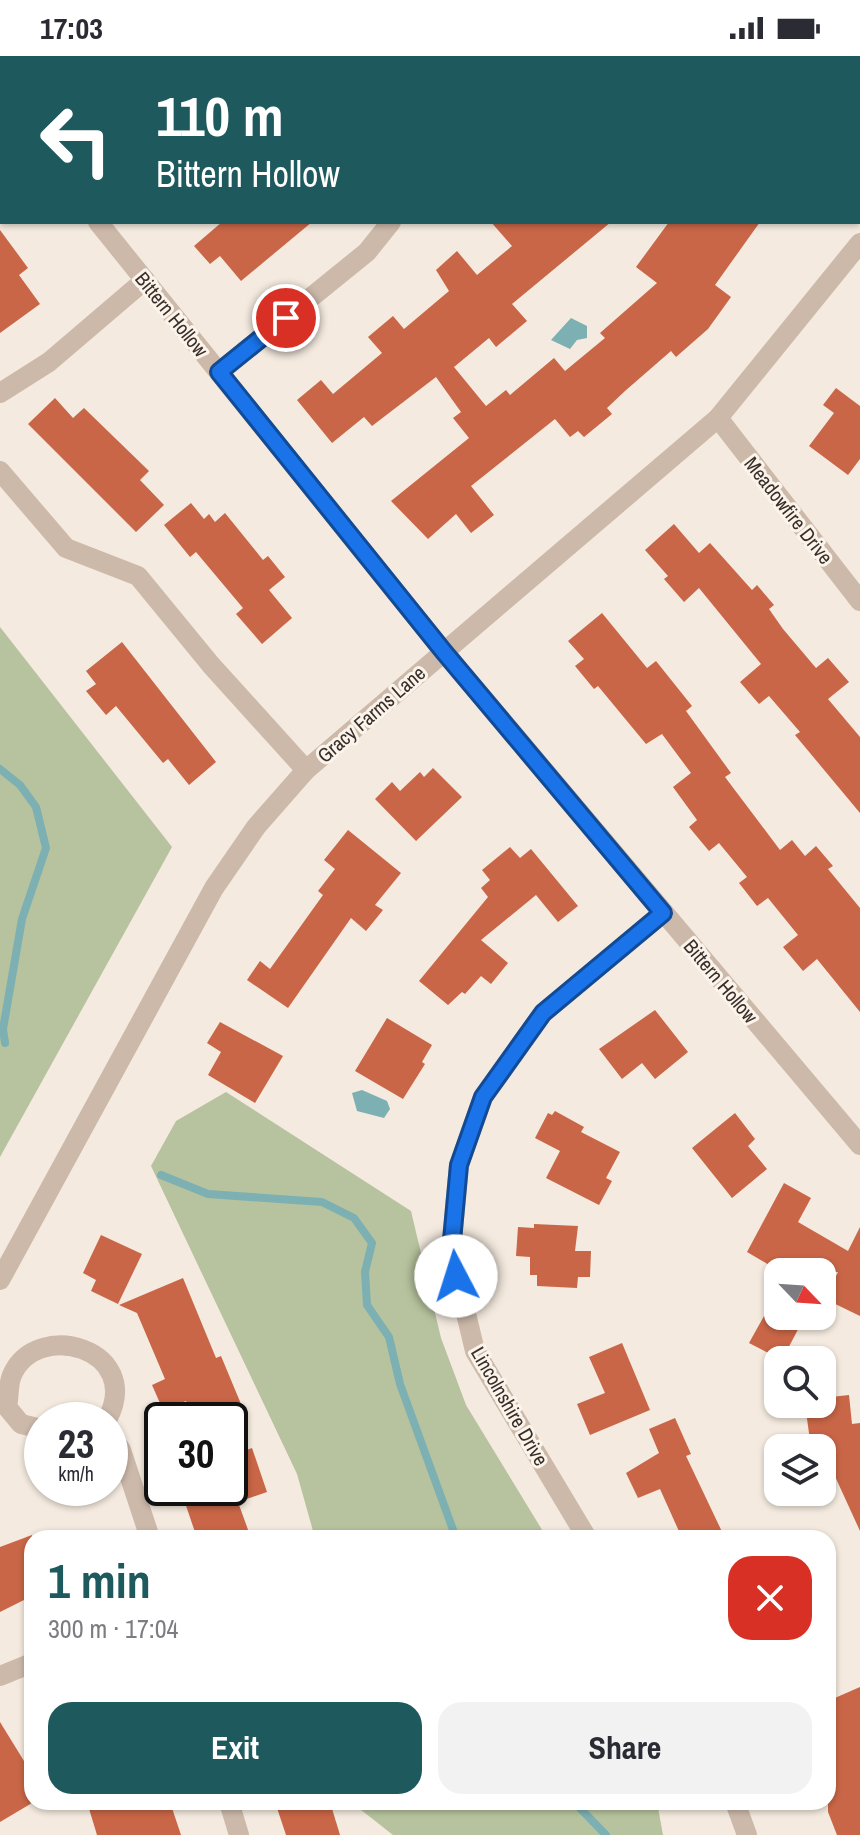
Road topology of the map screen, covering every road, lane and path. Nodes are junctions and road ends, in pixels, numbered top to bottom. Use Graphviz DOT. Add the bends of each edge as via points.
graph roads {
  1 [pos="100,224"];
  2 [pos="389,224"];
  3 [pos="860,243"];
  4 [pos="145,280"];
  5 [pos="219,372"];
  6 [pos="0,393"];
  7 [pos="718,418"];
  8 [pos="0,471"];
  9 [pos="860,601"];
  10 [pos="444,652"];
  11 [pos="306,770"];
  12 [pos="663,913"];
  13 [pos="860,1145"];
  14 [pos="0,1280"];
  15 [pos="6,1373"];
  16 [pos="112,1402"];
  17 [pos="24,1425"];
  18 [pos="128,1471"];
  19 [pos="147,1530"];
  20 [pos="582,1530"];
  21 [pos="24,1666"];
  22 [pos="0,1676"];
  23 [pos="231,1810"];
  24 [pos="738,1810"];
  25 [pos="239,1835"];
  26 [pos="747,1835"];
  1 -- 4 [label="street, Bittern Hollow"];
  2 -- 5 [label="street" via="367,252"];
  3 -- 7 [label="street, Gracy Farms Lane"];
  4 -- 5 [label="street, Bittern Hollow"];
  4 -- 6 [label="street" via="49,362"];
  5 -- 10 [label="street, Bittern Hollow"];
  7 -- 9 [label="street, Meadowfire Drive"];
  7 -- 10 [label="street, Gracy Farms Lane"];
  8 -- 11 [label="street" via="66,548 138,576"];
  10 -- 11 [label="street, Gracy Farms Lane"];
  10 -- 12 [label="street, Bittern Hollow"];
  11 -- 14 [label="street, Gracy Farms Lane" via="256,827 214,888"];
  12 -- 13 [label="street, Bittern Hollow"];
  12 -- 20 [label="street, Lincolnshire Drive" via="543,1013 483,1097 459,1165 451,1251 475,1351"];
  15 -- 16 [label="street" via="50,1345 75,1347 103,1359 112,1370 116,1385"];
  15 -- 17 [label="street" via="7,1407"];
  18 -- 19 [label="street"];
  21 -- 22 [label="street"];
  23 -- 25 [label="street"];
  24 -- 26 [label="street"];
}
